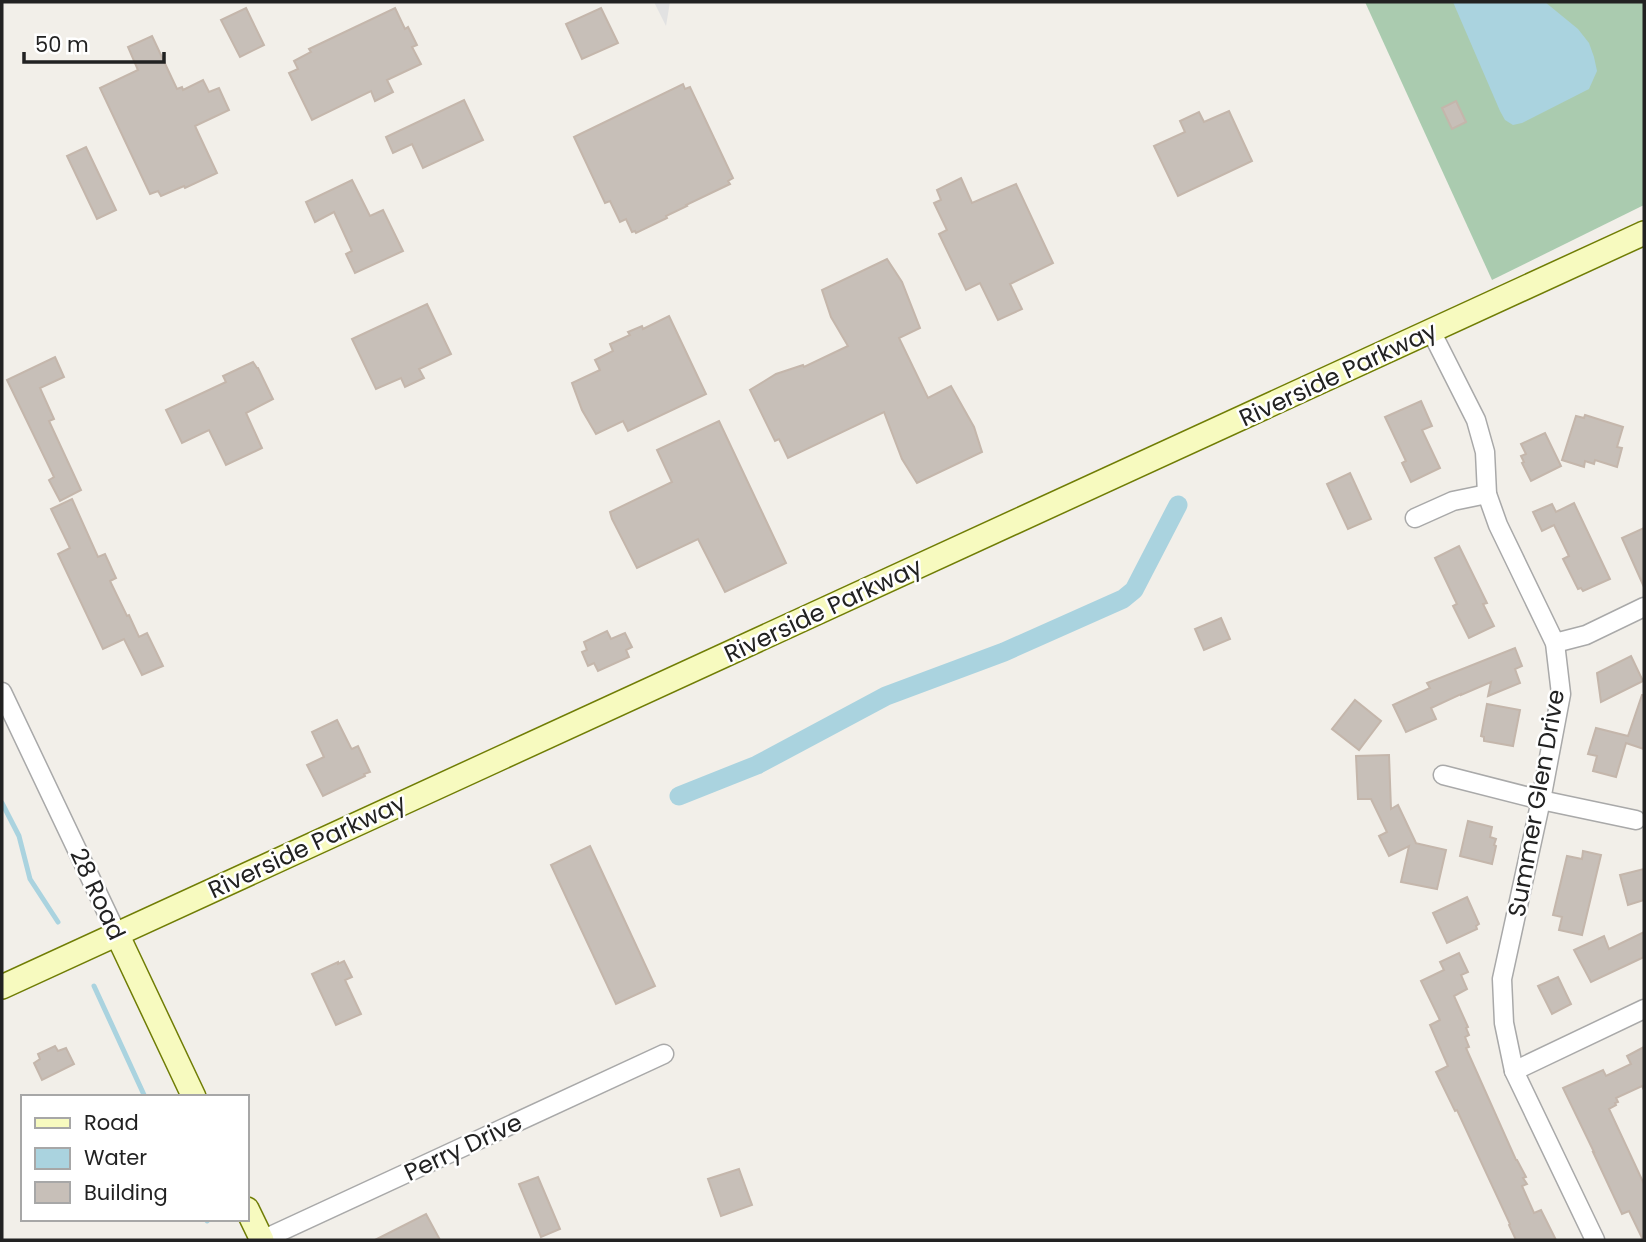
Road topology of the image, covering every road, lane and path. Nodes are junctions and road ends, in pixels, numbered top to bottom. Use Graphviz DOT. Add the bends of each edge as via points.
graph roads {
  1 [pos="1644,233"];
  2 [pos="1431,331"];
  3 [pos="1487,494"];
  4 [pos="1415,518"];
  5 [pos="1644,607"];
  6 [pos="1555,643"];
  7 [pos="2,692"];
  8 [pos="1443,775"];
  9 [pos="1541,800"];
  10 [pos="1636,820"];
  11 [pos="117,934"];
  12 [pos="2,988"];
  13 [pos="1644,1009"];
  14 [pos="664,1054"];
  15 [pos="1514,1071"];
  16 [pos="193,1095"];
  17 [pos="248,1211"];
  18 [pos="262,1240"];
  19 [pos="1595,1240"];
  1 -- 2 [label="main road, Riverside Parkway"];
  2 -- 3 [label="street, Summer Glen Drive" via="1476,420 1485,452"];
  2 -- 11 [label="main road, Riverside Parkway"];
  3 -- 4 [label="street" via="1453,501"];
  3 -- 6 [label="street, Summer Glen Drive"];
  5 -- 6 [label="street" via="1586,635"];
  6 -- 9 [label="street, Summer Glen Drive" via="1561,694"];
  7 -- 11 [label="street, 28 Road"];
  8 -- 9 [label="street"];
  9 -- 10 [label="street"];
  9 -- 15 [label="street, Summer Glen Drive" via="1502,979 1504,1023"];
  11 -- 12 [label="main road, Riverside Parkway"];
  11 -- 16 [label="main road, 28 Road"];
  13 -- 15 [label="street"];
  14 -- 18 [label="street, Perry Drive"];
  15 -- 19 [label="street, Summer Glen Drive"];
  17 -- 18 [label="main road"];
}
